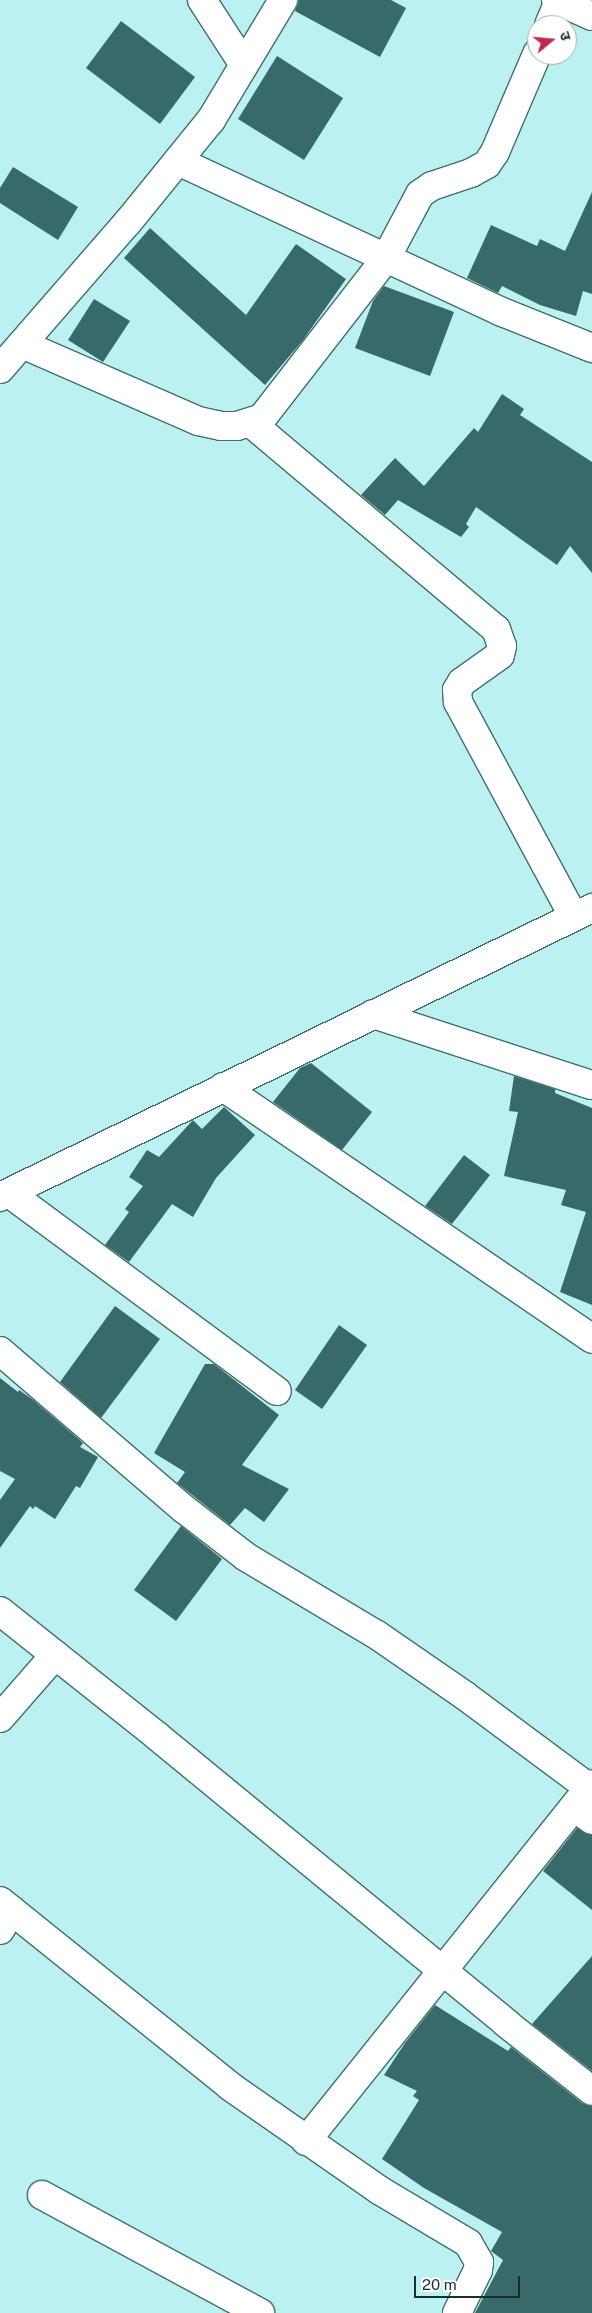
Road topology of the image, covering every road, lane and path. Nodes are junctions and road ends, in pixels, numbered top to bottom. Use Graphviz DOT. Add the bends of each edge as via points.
graph roads {
  1 [pos="202,0"];
  2 [pos="283,0"];
  3 [pos="555,9"];
  4 [pos="592,16"];
  5 [pos="244,65"];
  6 [pos="532,65"];
  7 [pos="178,161"];
  8 [pos="386,258"];
  9 [pos="22,344"];
  10 [pos="592,348"];
  11 [pos="0,369"];
  12 [pos="251,422"];
  13 [pos="583,913"];
  14 [pos="373,1014"];
  15 [pos="592,1085"];
  16 [pos="223,1087"];
  17 [pos="4,1195"];
  18 [pos="592,1339"];
  19 [pos="0,1351"];
  20 [pos="277,1391"];
  21 [pos="0,1611"];
  22 [pos="55,1655"];
  23 [pos="0,1718"];
  24 [pos="587,1800"];
  25 [pos="4,1914"];
  26 [pos="442,1971"];
  27 [pos="592,2091"];
  28 [pos="306,2141"];
  29 [pos="42,2195"];
  30 [pos="260,2313"];
  31 [pos="457,2313"];
  1 -- 5 [label="street"];
  2 -- 5 [label="street"];
  3 -- 4 [label="street"];
  5 -- 7 [label="street" via="211,120"];
  6 -- 8 [label="street" via="487,164 420,194"];
  7 -- 8 [label="street"];
  7 -- 9 [label="street"];
  8 -- 10 [label="street" via="502,312"];
  8 -- 12 [label="street" via="271,408 262,418"];
  9 -- 11 [label="street"];
  9 -- 12 [label="street" via="198,421 220,426"];
  12 -- 13 [label="street" via="496,629 502,646 500,655 462,682 457,690 458,702"];
  13 -- 14 [label="street"];
  14 -- 15 [label="street"];
  14 -- 16 [label="street"];
  16 -- 17 [label="street"];
  16 -- 18 [label="street"];
  17 -- 20 [label="street"];
  19 -- 24 [label="street" via="184,1509 246,1557 384,1640 464,1695"];
  21 -- 22 [label="street"];
  22 -- 23 [label="street"];
  22 -- 26 [label="street"];
  24 -- 26 [label="street"];
  25 -- 28 [label="street"];
  26 -- 27 [label="street"];
  26 -- 28 [label="street"];
  28 -- 31 [label="street" via="379,2190 468,2243 479,2262 478,2270"];
  29 -- 30 [label="street"];
}
